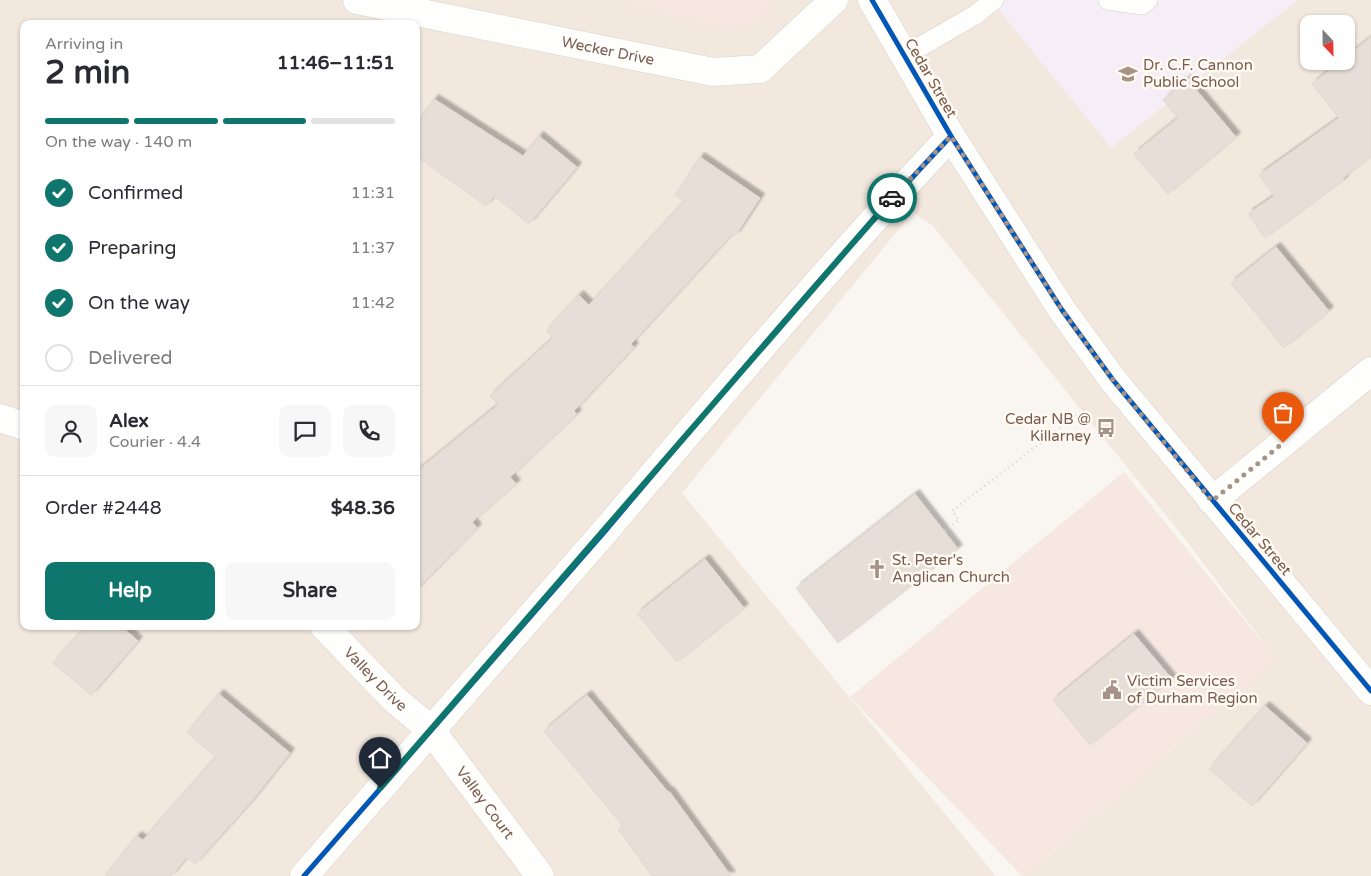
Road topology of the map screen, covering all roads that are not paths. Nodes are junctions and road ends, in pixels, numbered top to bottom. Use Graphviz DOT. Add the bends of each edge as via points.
graph roads {
  1 [pos="357,0"];
  2 [pos="834,0"];
  3 [pos="872,0"];
  4 [pos="994,0"];
  5 [pos="1108,0"];
  6 [pos="1148,0"];
  7 [pos="904,56"];
  8 [pos="951,136"];
  9 [pos="1371,371"];
  10 [pos="0,418"];
  11 [pos="20,425"];
  12 [pos="1212,501"];
  13 [pos="328,630"];
  14 [pos="1371,691"];
  15 [pos="430,729"];
  16 [pos="304,876"];
  17 [pos="540,876"];
  1 -- 2 [label="street, Wecker Drive" via="713,72 760,68"];
  3 -- 7 [label="street, Cedar Street"];
  4 -- 7 [label="lane" via="975,15"];
  5 -- 6 [label="lane" via="1142,5"];
  7 -- 8 [label="street, Cedar Street"];
  8 -- 12 [label="street, Cedar Street" via="1062,310 1113,380"];
  8 -- 15 [label="street" via="894,197"];
  9 -- 12 [label="street"];
  10 -- 11 [label="street"];
  12 -- 14 [label="street, Cedar Street"];
  13 -- 15 [label="street, Valley Drive" via="394,699"];
  15 -- 16 [label="street"];
  15 -- 17 [label="street, Valley Court"];
}
